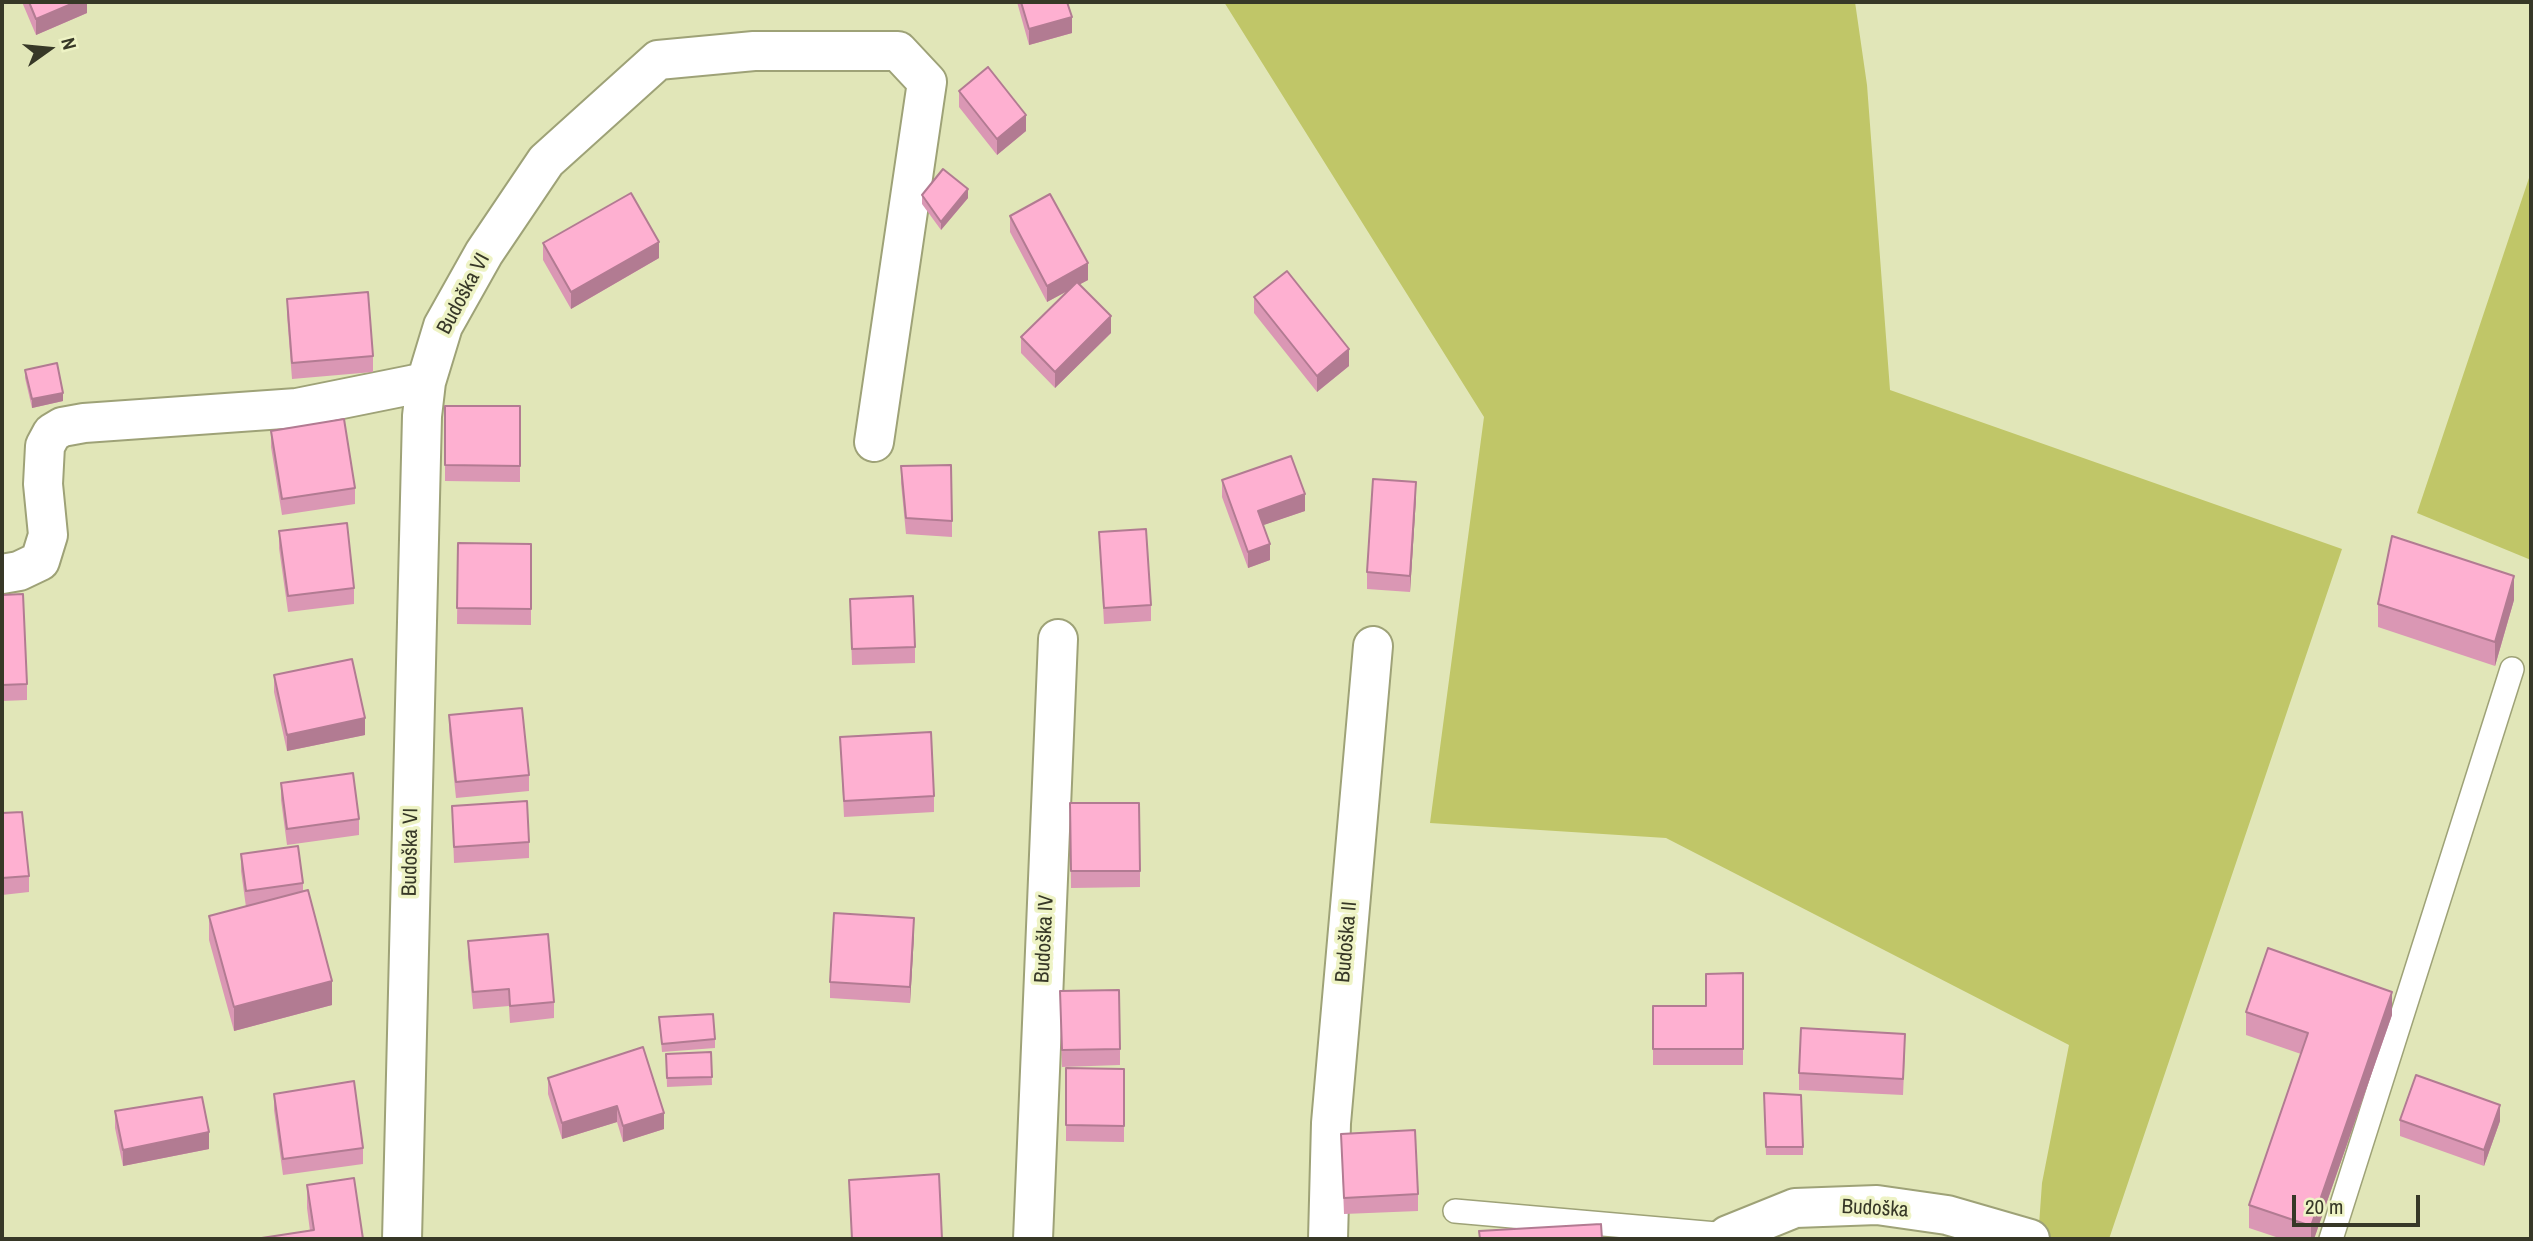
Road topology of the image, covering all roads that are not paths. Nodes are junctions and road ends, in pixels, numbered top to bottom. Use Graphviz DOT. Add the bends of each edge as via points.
graph roads {
  1 [pos="426,382"];
  2 [pos="874,442"];
  3 [pos="2,574"];
  4 [pos="1058,639"];
  5 [pos="1373,646"];
  6 [pos="2512,669"];
  7 [pos="1455,1211"];
  8 [pos="1726,1237"];
  9 [pos="402,1239"];
  10 [pos="1033,1239"];
  11 [pos="1328,1239"];
  12 [pos="2030,1239"];
  13 [pos="2331,1239"];
  1 -- 2 [label="street, Budoška VI" via="443,326 484,253 546,161 658,60 754,51 898,51 927,82"];
  1 -- 3 [label="street" via="297,408 62,427 45,446 48,535 40,561"];
  1 -- 9 [label="street, Budoška VI"];
  4 -- 10 [label="street, Budoška IV"];
  5 -- 11 [label="street, Budoška II" via="1331,1123"];
  6 -- 13 [label="lane"];
  7 -- 8 [label="lane"];
  8 -- 12 [label="street, Budoška" via="1795,1209 1877,1205 1947,1215"];
}
